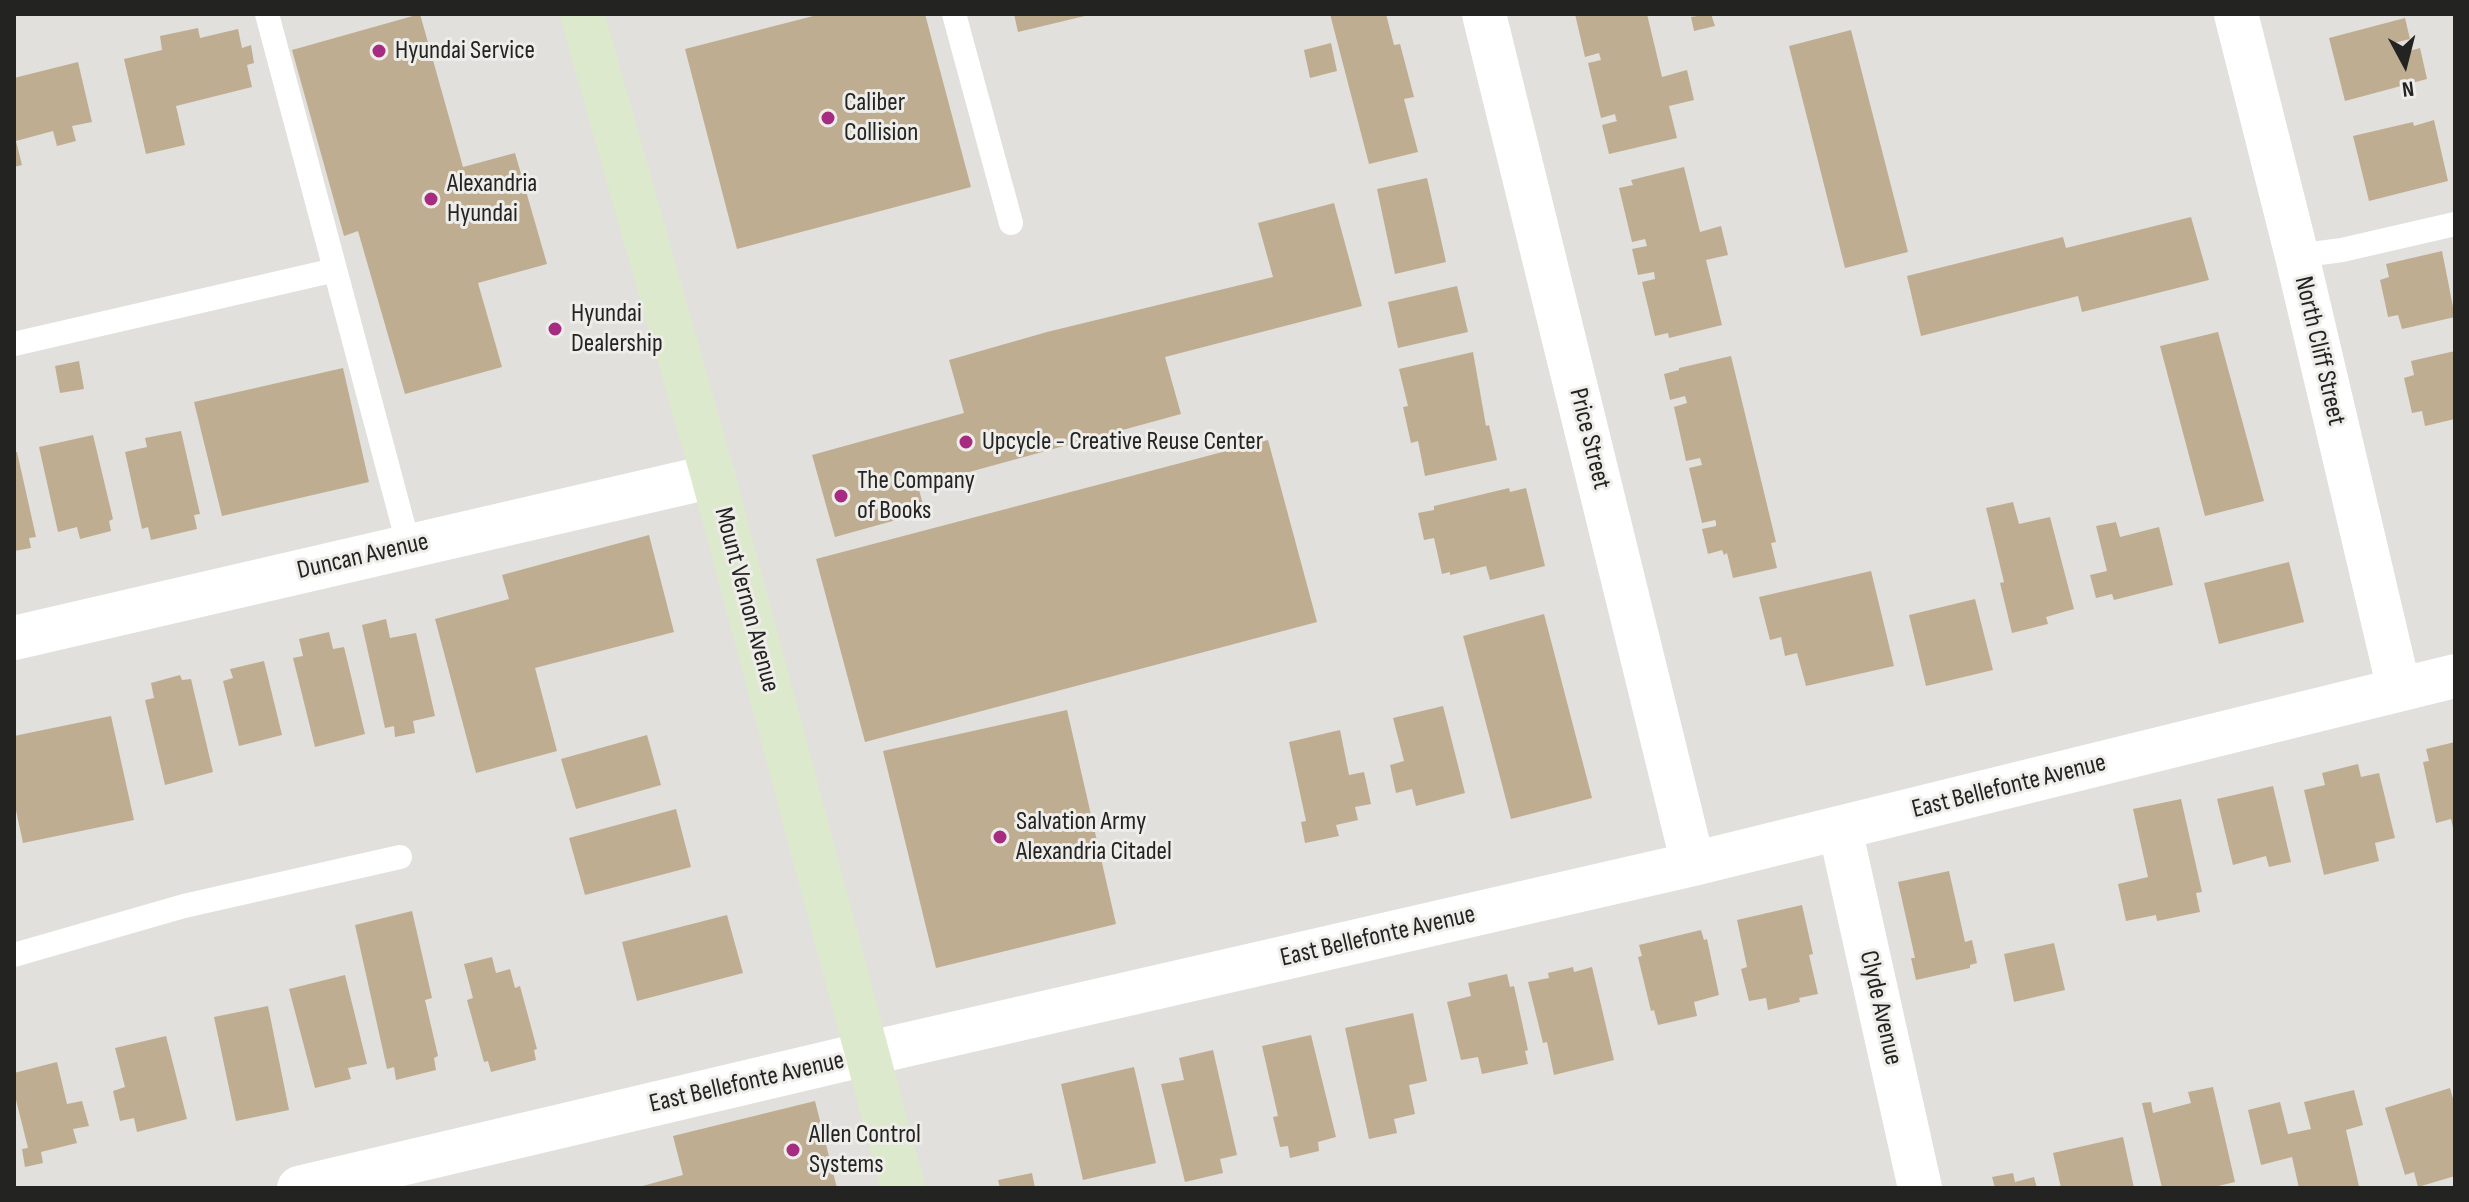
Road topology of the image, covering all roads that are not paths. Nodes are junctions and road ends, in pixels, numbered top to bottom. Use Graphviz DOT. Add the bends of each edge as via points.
graph roads {
  1 [pos="267,14"];
  2 [pos="582,14"];
  3 [pos="954,14"];
  4 [pos="1484,14"];
  5 [pos="2236,14"];
  6 [pos="1011,223"];
  7 [pos="2455,224"];
  8 [pos="2297,256"];
  9 [pos="335,270"];
  10 [pos="14,344"];
  11 [pos="713,476"];
  12 [pos="409,547"];
  13 [pos="14,638"];
  14 [pos="2455,676"];
  15 [pos="2399,689"];
  16 [pos="1840,829"];
  17 [pos="400,857"];
  18 [pos="1693,864"];
  19 [pos="14,955"];
  20 [pos="866,1054"];
  21 [pos="299,1188"];
  22 [pos="903,1188"];
  23 [pos="1920,1188"];
  1 -- 9 [label="lane"];
  2 -- 11 [label="main road, Mount Vernon Avenue"];
  3 -- 6 [label="lane"];
  4 -- 18 [label="street, Price Street"];
  5 -- 8 [label="street, North Cliff Street"];
  7 -- 8 [label="lane"];
  8 -- 15 [label="street, North Cliff Street"];
  9 -- 10 [label="lane"];
  9 -- 12 [label="lane"];
  11 -- 12 [label="street, Duncan Avenue"];
  11 -- 20 [label="main road, Mount Vernon Avenue"];
  12 -- 13 [label="street, Duncan Avenue"];
  14 -- 15 [label="street, East Bellefonte Avenue"];
  15 -- 16 [label="street, East Bellefonte Avenue"];
  16 -- 18 [label="street, East Bellefonte Avenue"];
  16 -- 23 [label="street, Clyde Avenue"];
  17 -- 19 [label="lane" via="184,906"];
  18 -- 20 [label="street, East Bellefonte Avenue"];
  20 -- 21 [label="street, East Bellefonte Avenue"];
  20 -- 22 [label="main road, Mount Vernon Avenue"];
}
